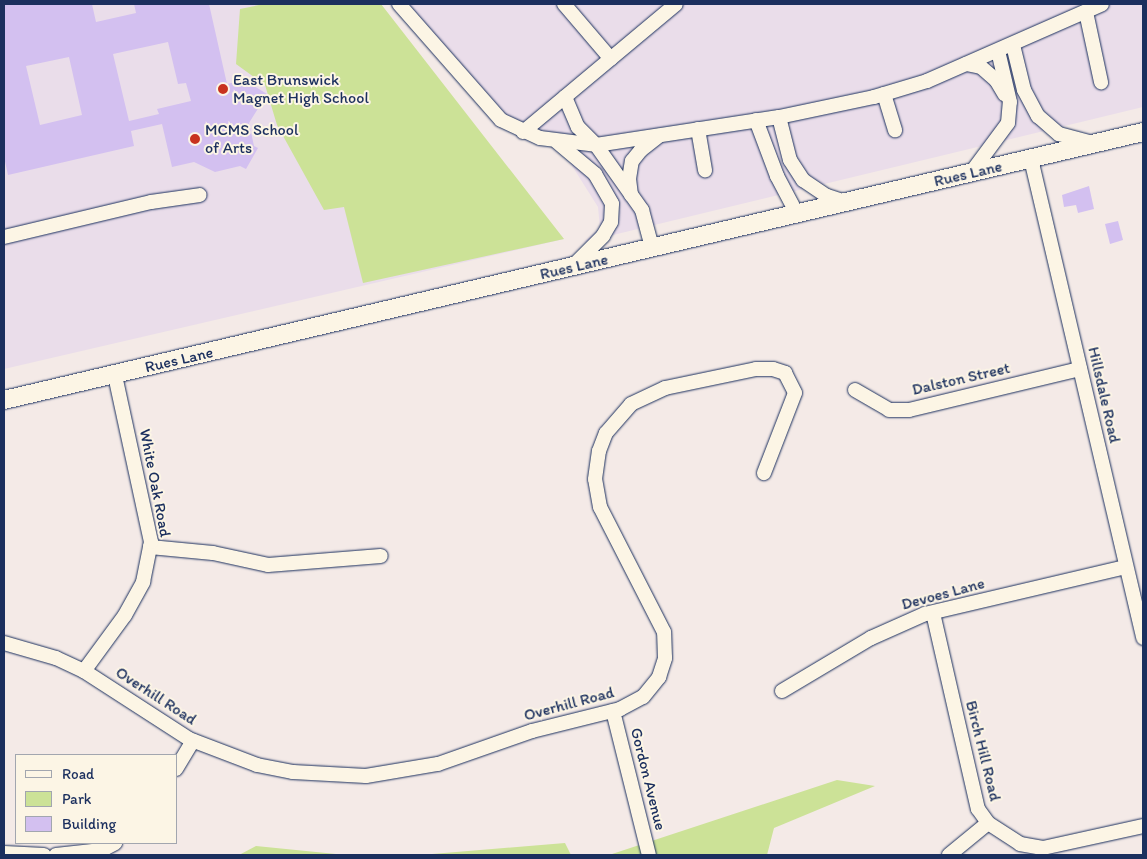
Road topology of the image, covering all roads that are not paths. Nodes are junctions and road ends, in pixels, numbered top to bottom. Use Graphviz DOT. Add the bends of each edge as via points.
graph roads {
  1 [pos="400,4"];
  2 [pos="564,4"];
  3 [pos="676,4"];
  4 [pos="1102,4"];
  5 [pos="1086,12"];
  6 [pos="1013,45"];
  7 [pos="998,51"];
  8 [pos="611,59"];
  9 [pos="966,64"];
  10 [pos="1101,82"];
  11 [pos="884,94"];
  12 [pos="565,97"];
  13 [pos="1010,102"];
  14 [pos="779,117"];
  15 [pos="756,120"];
  16 [pos="698,129"];
  17 [pos="895,130"];
  18 [pos="523,132"];
  19 [pos="1143,132"];
  20 [pos="660,135"];
  21 [pos="557,142"];
  22 [pos="1096,144"];
  23 [pos="596,145"];
  24 [pos="1030,159"];
  25 [pos="705,170"];
  26 [pos="971,173"];
  27 [pos="200,195"];
  28 [pos="631,196"];
  29 [pos="847,202"];
  30 [pos="797,214"];
  31 [pos="4,237"];
  32 [pos="652,248"];
  33 [pos="570,268"];
  34 [pos="1080,370"];
  35 [pos="115,375"];
  36 [pos="855,390"];
  37 [pos="4,400"];
  38 [pos="764,473"];
  39 [pos="150,547"];
  40 [pos="381,556"];
  41 [pos="1126,567"];
  42 [pos="933,612"];
  43 [pos="1143,638"];
  44 [pos="4,643"];
  45 [pos="84,671"];
  46 [pos="782,691"];
  47 [pos="613,710"];
  48 [pos="193,741"];
  49 [pos="178,766"];
  50 [pos="988,823"];
  51 [pos="1143,826"];
  52 [pos="113,844"];
  53 [pos="4,853"];
  54 [pos="44,855"];
  55 [pos="56,855"];
  56 [pos="649,855"];
  57 [pos="949,855"];
  1 -- 18 [label="street" via="488,108"];
  2 -- 8 [label="street"];
  3 -- 8 [label="street"];
  4 -- 5 [label="street"];
  5 -- 6 [label="street"];
  5 -- 10 [label="street"];
  6 -- 7 [label="street"];
  6 -- 22 [label="street" via="1024,90 1038,116 1059,134"];
  7 -- 9 [label="street"];
  7 -- 13 [label="street"];
  8 -- 12 [label="street"];
  9 -- 11 [label="street"];
  9 -- 13 [label="street" via="981,68 996,80"];
  11 -- 14 [label="street"];
  11 -- 17 [label="street"];
  12 -- 18 [label="street"];
  12 -- 23 [label="street" via="578,127"];
  13 -- 26 [label="street" via="1008,124"];
  14 -- 15 [label="street"];
  14 -- 29 [label="street" via="790,160 803,180 827,196"];
  15 -- 16 [label="street"];
  15 -- 30 [label="street" via="777,176"];
  16 -- 20 [label="street"];
  16 -- 25 [label="street"];
  18 -- 21 [label="street"];
  19 -- 22 [label="main road, Rues Lane"];
  20 -- 23 [label="street"];
  20 -- 28 [label="street" via="632,161"];
  21 -- 23 [label="street"];
  21 -- 33 [label="street" via="594,174 612,204 611,222 603,236"];
  22 -- 24 [label="main road, Rues Lane"];
  23 -- 28 [label="street"];
  24 -- 26 [label="main road, Rues Lane"];
  24 -- 34 [label="street, Hillsdale Road"];
  26 -- 29 [label="main road, Rues Lane"];
  27 -- 31 [label="street" via="151,202"];
  28 -- 32 [label="street" via="642,210"];
  29 -- 30 [label="main road, Rues Lane"];
  30 -- 32 [label="main road, Rues Lane"];
  32 -- 33 [label="main road, Rues Lane"];
  33 -- 35 [label="main road, Rues Lane"];
  34 -- 36 [label="street, Dalston Street" via="909,410 889,410"];
  34 -- 41 [label="street, Hillsdale Road"];
  35 -- 37 [label="main road, Rues Lane"];
  35 -- 39 [label="street, White Oak Road"];
  38 -- 47 [label="street, Overhill Road" via="795,393 785,373 774,369 647,394 631,404 606,433 595,469 597,498 659,620 666,645 662,671 652,688 632,704"];
  39 -- 40 [label="street" via="213,553 268,565"];
  39 -- 45 [label="street, White Oak Road" via="143,582 125,615"];
  41 -- 42 [label="street, Devoes Lane"];
  41 -- 43 [label="street, Hillsdale Road"];
  42 -- 46 [label="street, Devoes Lane" via="872,638"];
  42 -- 50 [label="street, Birch Hill Road" via="978,809"];
  44 -- 45 [label="street, Overhill Road" via="56,658"];
  45 -- 48 [label="street, Overhill Road" via="157,721"];
  47 -- 48 [label="street, Overhill Road" via="532,730 438,764 366,776 293,772 257,765"];
  47 -- 56 [label="street, Gordon Avenue"];
  48 -- 49 [label="street"];
  50 -- 51 [label="street, Birch Hill Road" via="1020,844 1043,848"];
  50 -- 57 [label="street"];
  52 -- 55 [label="street" via="102,850"];
  53 -- 54 [label="street"];
}
